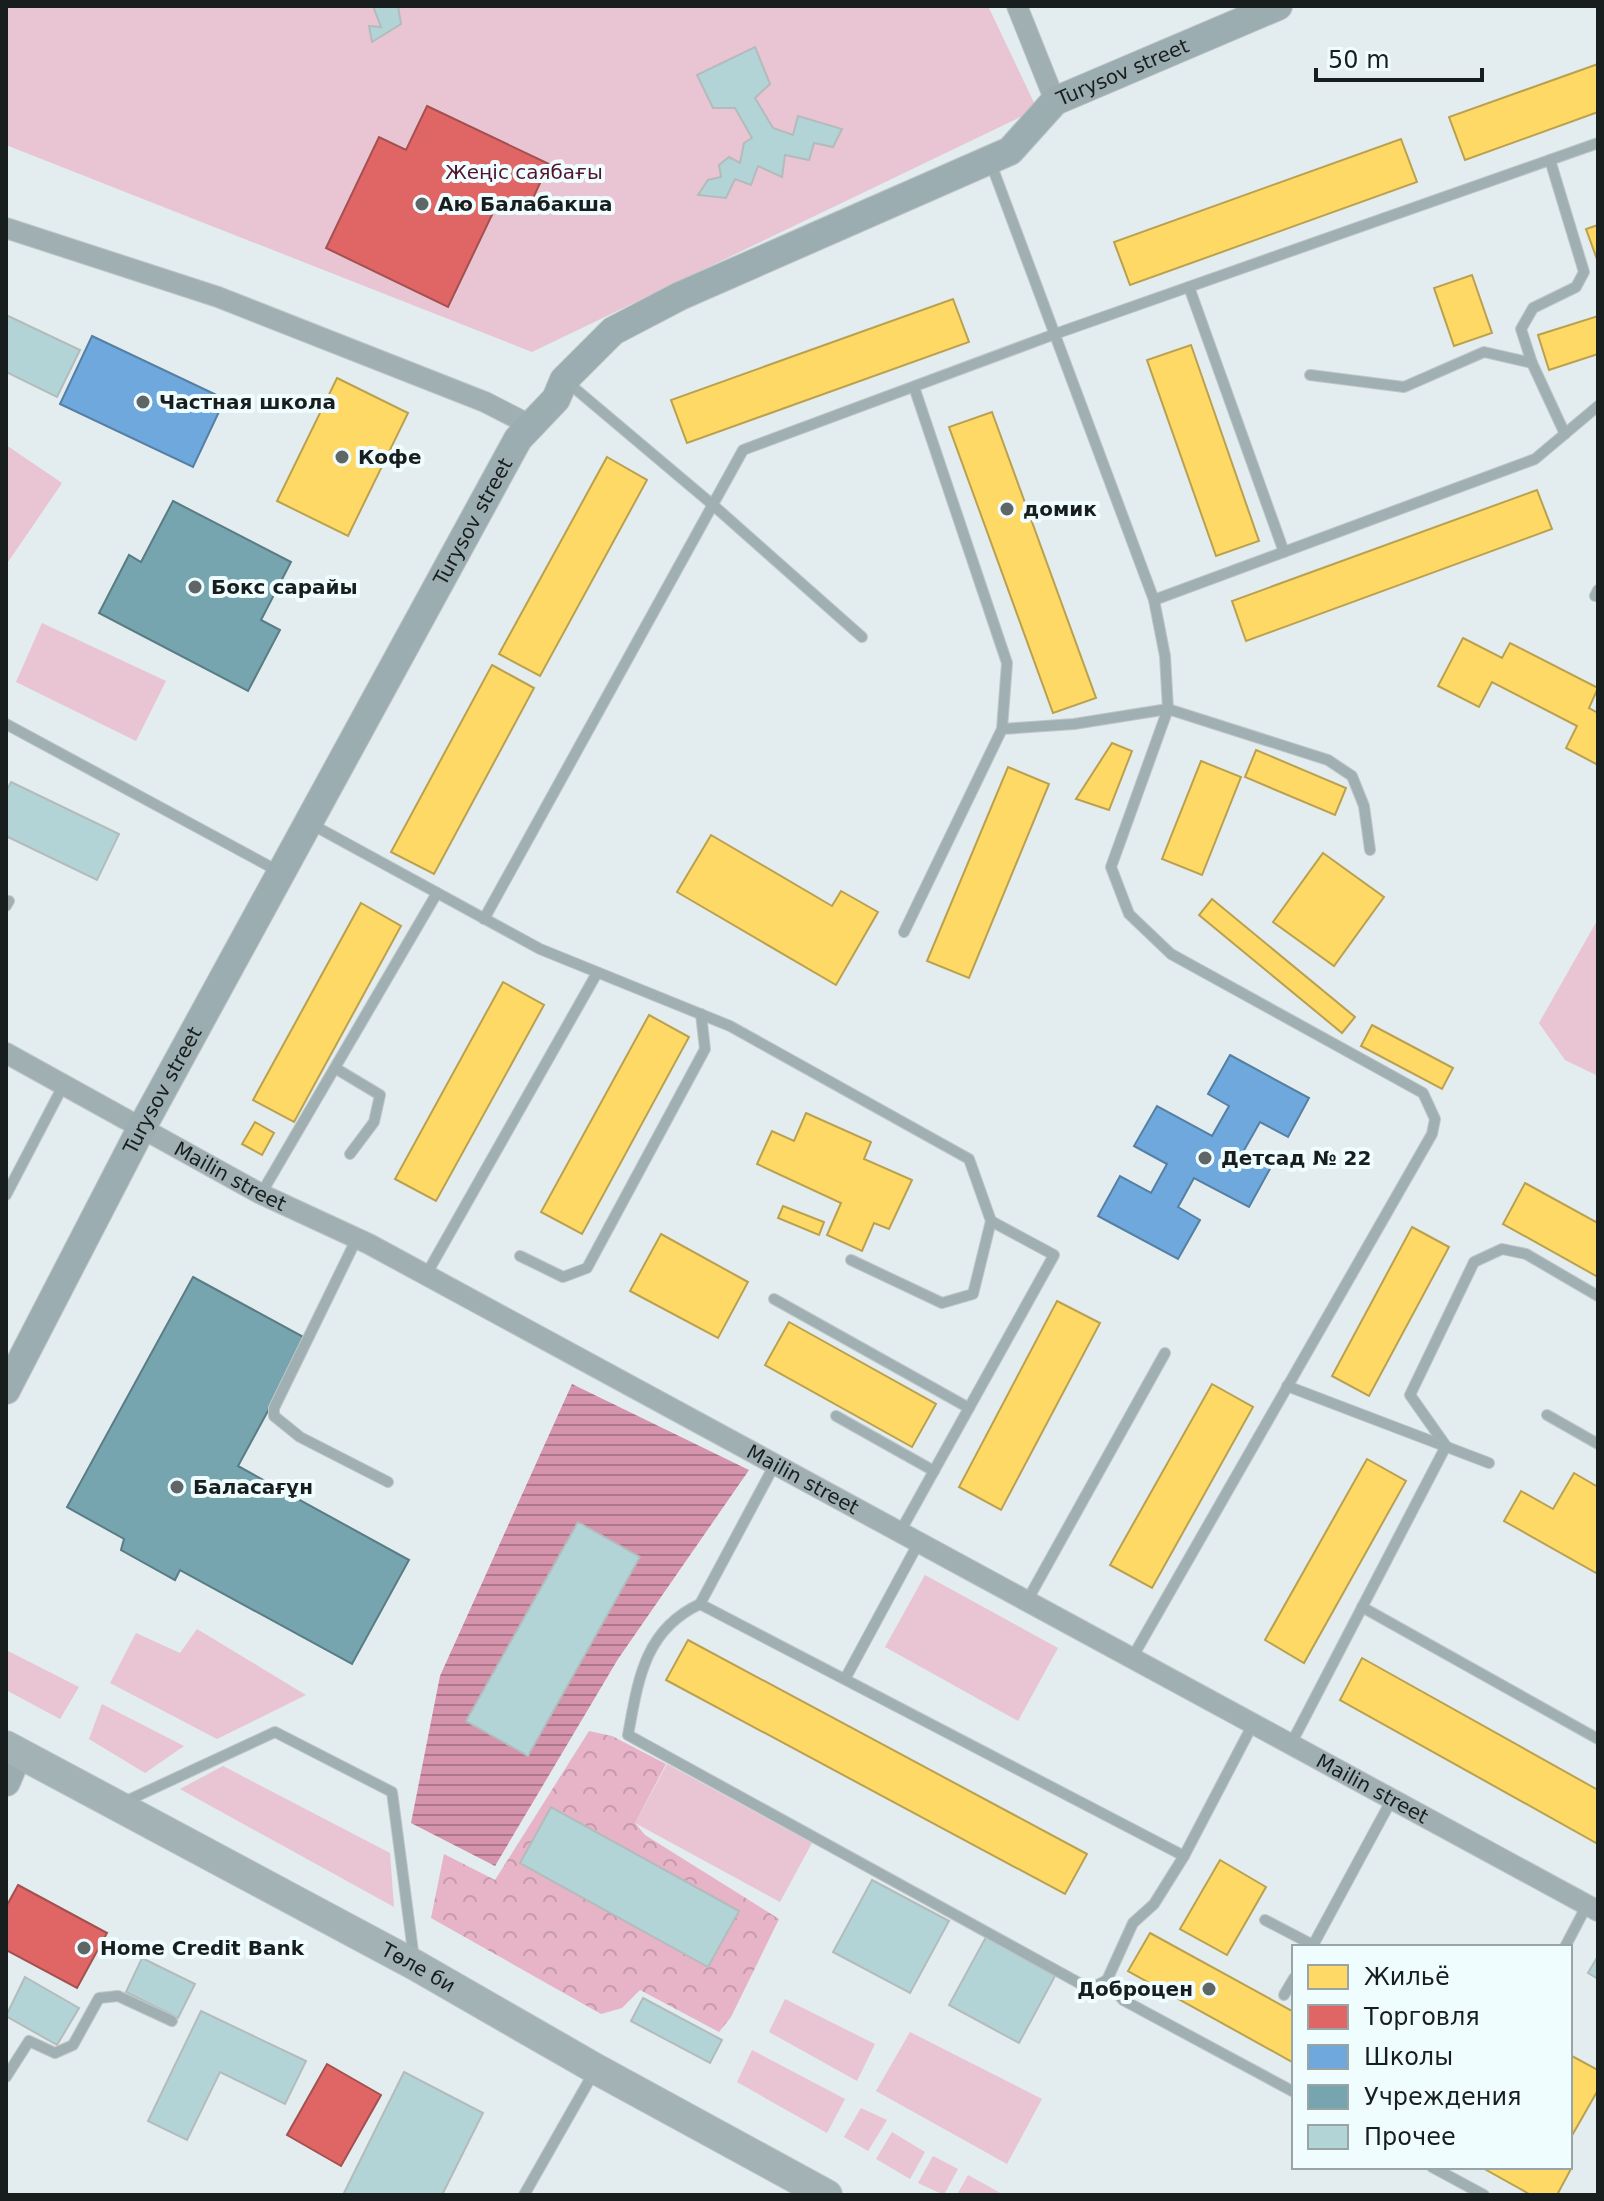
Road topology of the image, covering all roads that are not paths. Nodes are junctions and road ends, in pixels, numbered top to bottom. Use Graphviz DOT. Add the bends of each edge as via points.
graph roads {
  1 [pos="1017,6"];
  2 [pos="1278,6"];
  3 [pos="1055,101"];
  4 [pos="1598,143"];
  5 [pos="990,160"];
  6 [pos="1550,160"];
  7 [pos="6,228"];
  8 [pos="1189,287"];
  9 [pos="1055,334"];
  10 [pos="1532,363"];
  11 [pos="1310,375"];
  12 [pos="564,380"];
  13 [pos="914,387"];
  14 [pos="1598,406"];
  15 [pos="530,425"];
  16 [pos="1565,434"];
  17 [pos="713,505"];
  18 [pos="1284,552"];
  19 [pos="1154,600"];
  20 [pos="862,637"];
  21 [pos="1168,709"];
  22 [pos="6,724"];
  23 [pos="1002,729"];
  24 [pos="309,823"];
  25 [pos="1370,850"];
  26 [pos="282,873"];
  27 [pos="437,893"];
  28 [pos="484,919"];
  29 [pos="904,932"];
  30 [pos="597,973"];
  31 [pos="701,1014"];
  32 [pos="6,1053"];
  33 [pos="335,1068"];
  34 [pos="63,1086"];
  35 [pos="141,1129"];
  36 [pos="350,1154"];
  37 [pos="261,1194"];
  38 [pos="6,1195"];
  39 [pos="991,1221"];
  40 [pos="357,1238"];
  41 [pos="520,1256"];
  42 [pos="851,1260"];
  43 [pos="426,1275"];
  44 [pos="1598,1296"];
  45 [pos="774,1299"];
  46 [pos="1165,1353"];
  47 [pos="1287,1386"];
  48 [pos="6,1390"];
  49 [pos="969,1408"];
  50 [pos="1547,1415"];
  51 [pos="836,1416"];
  52 [pos="1598,1444"];
  53 [pos="1446,1446"];
  54 [pos="1489,1463"];
  55 [pos="775,1464"];
  56 [pos="934,1471"];
  57 [pos="388,1482"];
  58 [pos="900,1532"];
  59 [pos="919,1542"];
  60 [pos="1027,1601"];
  61 [pos="700,1604"];
  62 [pos="1362,1607"];
  63 [pos="1132,1658"];
  64 [pos="845,1679"];
  65 [pos="1253,1724"];
  66 [pos="1598,1739"];
  67 [pos="1291,1744"];
  68 [pos="12,1750"];
  69 [pos="6,1782"];
  70 [pos="1392,1799"];
  71 [pos="117,1805"];
  72 [pos="1184,1856"];
  73 [pos="1593,1908"];
  74 [pos="1265,1920"];
  75 [pos="1310,1945"];
  76 [pos="1313,1945"];
  77 [pos="1566,1945"];
  78 [pos="415,1965"];
  79 [pos="1107,1980"];
  80 [pos="1292,1981"];
  81 [pos="1284,1995"];
  82 [pos="172,2021"];
  83 [pos="596,2069"];
  84 [pos="6,2077"];
  85 [pos="1292,2091"];
  86 [pos="1436,2169"];
  87 [pos="524,2195"];
  88 [pos="827,2195"];
  89 [pos="1484,2195"];
  1 -- 3 [label="street"];
  2 -- 3 [label="main road, Turysov street"];
  3 -- 5 [label="main road, Turysov street" via="1010,151"];
  4 -- 6 [label="lane"];
  5 -- 9 [label="lane"];
  5 -- 12 [label="main road, Turysov street" via="640,317 613,331"];
  6 -- 8 [label="lane"];
  6 -- 10 [label="lane" via="1584,272 1576,287 1533,308 1521,329"];
  7 -- 15 [label="street" via="218,297 485,402"];
  8 -- 9 [label="lane"];
  8 -- 18 [label="lane"];
  9 -- 13 [label="lane"];
  9 -- 19 [label="lane"];
  10 -- 11 [label="lane" via="1484,352 1404,387"];
  10 -- 16 [label="lane"];
  12 -- 15 [label="main road, Turysov street" via="556,399"];
  12 -- 17 [label="lane"];
  13 -- 17 [label="lane" via="743,450"];
  13 -- 23 [label="lane" via="1007,663"];
  14 -- 16 [label="lane"];
  15 -- 24 [label="main road, Turysov street"];
  16 -- 18 [label="lane" via="1535,459"];
  17 -- 20 [label="lane"];
  17 -- 28 [label="lane"];
  18 -- 19 [label="lane"];
  19 -- 21 [label="lane"];
  21 -- 23 [label="lane"];
  21 -- 25 [label="lane" via="1328,760 1352,776 1364,806"];
  21 -- 47 [label="lane" via="1111,867 1129,914 1171,954 1423,1093 1435,1119 1432,1134"];
  22 -- 26 [label="lane"];
  23 -- 29 [label="lane"];
  24 -- 26 [label="main road, Turysov street"];
  24 -- 27 [label="lane"];
  26 -- 35 [label="main road, Turysov street"];
  27 -- 28 [label="lane"];
  27 -- 33 [label="lane"];
  28 -- 30 [label="lane"];
  30 -- 31 [label="lane"];
  30 -- 43 [label="lane"];
  31 -- 39 [label="lane" via="969,1159"];
  31 -- 41 [label="lane" via="705,1049 587,1268 563,1277"];
  32 -- 34 [label="street, Mailin street"];
  33 -- 36 [label="lane" via="380,1095 374,1122"];
  33 -- 37 [label="lane"];
  34 -- 35 [label="street, Mailin street"];
  34 -- 38 [label="lane"];
  35 -- 37 [label="street, Mailin street"];
  35 -- 48 [label="main road, Turysov street"];
  37 -- 40 [label="street, Mailin street"];
  39 -- 42 [label="lane" via="973,1294 942,1303"];
  39 -- 49 [label="lane" via="1054,1255"];
  40 -- 43 [label="street, Mailin street"];
  40 -- 57 [label="lane" via="274,1416 300,1437"];
  43 -- 55 [label="street, Mailin street"];
  44 -- 53 [label="lane" via="1526,1254 1502,1249 1474,1262 1410,1395"];
  45 -- 49 [label="lane"];
  46 -- 60 [label="lane"];
  47 -- 53 [label="lane"];
  47 -- 63 [label="lane"];
  49 -- 56 [label="lane"];
  50 -- 52 [label="lane"];
  51 -- 56 [label="lane"];
  53 -- 54 [label="lane"];
  53 -- 62 [label="lane"];
  55 -- 58 [label="street, Mailin street"];
  55 -- 61 [label="lane"];
  56 -- 58 [label="lane"];
  58 -- 59 [label="street, Mailin street"];
  59 -- 60 [label="street, Mailin street"];
  59 -- 64 [label="lane"];
  60 -- 63 [label="street, Mailin street"];
  61 -- 64 [label="lane"];
  61 -- 79 [label="lane" via="678,1614 642,1665 628,1735 1090,1989"];
  62 -- 66 [label="lane"];
  62 -- 67 [label="lane"];
  63 -- 65 [label="street, Mailin street"];
  64 -- 72 [label="lane"];
  65 -- 67 [label="street, Mailin street"];
  65 -- 72 [label="lane"];
  67 -- 70 [label="street, Mailin street"];
  68 -- 69 [label="main road"];
  68 -- 71 [label="main road, Төле би"];
  70 -- 73 [label="street, Mailin street"];
  70 -- 76 [label="lane"];
  71 -- 78 [label="main road, Төле би"];
  71 -- 78 [label="lane" via="275,1732 392,1792"];
  72 -- 79 [label="lane" via="1154,1904 1133,1923"];
  73 -- 77 [label="lane"];
  74 -- 75 [label="lane"];
  78 -- 83 [label="main road, Төле би"];
  79 -- 85 [label="lane" via="1123,2000"];
  80 -- 81 [label="lane"];
  82 -- 84 [label="lane" via="118,1996 99,1998 73,2045 55,2053 29,2041"];
  83 -- 87 [label="lane"];
  83 -- 88 [label="main road, Төле би"];
  86 -- 89 [label="lane"];
}
